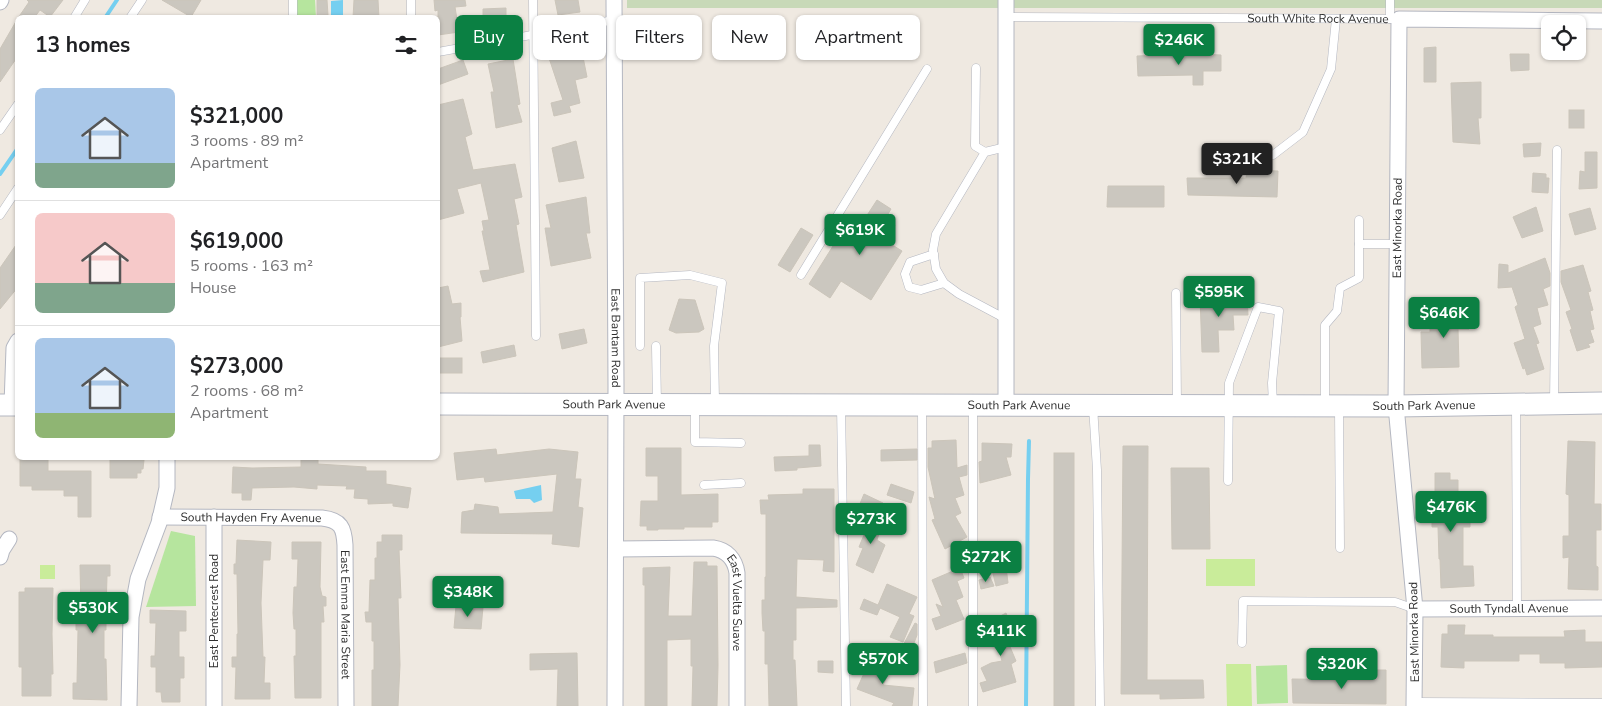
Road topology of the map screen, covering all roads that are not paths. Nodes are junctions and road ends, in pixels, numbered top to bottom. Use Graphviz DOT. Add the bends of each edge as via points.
graph roads {
  1 [pos="85,0"];
  2 [pos="142,0"];
  3 [pos="293,0"];
  4 [pos="411,0"];
  5 [pos="533,0"];
  6 [pos="614,0"];
  7 [pos="1006,0"];
  8 [pos="1390,0"];
  9 [pos="76,15"];
  10 [pos="132,15"];
  11 [pos="294,15"];
  12 [pos="411,15"];
  13 [pos="1006,17"];
  14 [pos="1336,19"];
  15 [pos="1394,19"];
  16 [pos="614,20"];
  17 [pos="1602,21"];
  18 [pos="532,36"];
  19 [pos="440,52"];
  20 [pos="976,68"];
  21 [pos="926,69"];
  22 [pos="15,108"];
  23 [pos="0,130"];
  24 [pos="1006,147"];
  25 [pos="1557,150"];
  26 [pos="985,152"];
  27 [pos="1273,155"];
  28 [pos="15,192"];
  29 [pos="0,215"];
  30 [pos="1359,220"];
  31 [pos="1359,244"];
  32 [pos="1398,244"];
  33 [pos="934,254"];
  34 [pos="801,275"];
  35 [pos="944,283"];
  36 [pos="1176,293"];
  37 [pos="1006,319"];
  38 [pos="536,336"];
  39 [pos="15,346"];
  40 [pos="640,346"];
  41 [pos="656,346"];
  42 [pos="1554,403"];
  43 [pos="1602,403"];
  44 [pos="440,404"];
  45 [pos="616,404"];
  46 [pos="657,404"];
  47 [pos="705,404"];
  48 [pos="841,404"];
  49 [pos="1093,404"];
  50 [pos="1516,404"];
  51 [pos="10,405"];
  52 [pos="922,405"];
  53 [pos="973,405"];
  54 [pos="1006,405"];
  55 [pos="1177,405"];
  56 [pos="1228,405"];
  57 [pos="1272,405"];
  58 [pos="1332,406"];
  59 [pos="1396,406"];
  60 [pos="741,443"];
  61 [pos="167,460"];
  62 [pos="1228,481"];
  63 [pos="741,483"];
  64 [pos="704,485"];
  65 [pos="160,516"];
  66 [pos="214,517"];
  67 [pos="340,524"];
  68 [pos="9,539"];
  69 [pos="1340,548"];
  70 [pos="616,549"];
  71 [pos="0,557"];
  72 [pos="1602,608"];
  73 [pos="1415,609"];
  74 [pos="1517,609"];
  75 [pos="1242,643"];
  76 [pos="1602,703"];
  77 [pos="1414,704"];
  78 [pos="129,706"];
  79 [pos="214,706"];
  80 [pos="346,706"];
  81 [pos="615,706"];
  82 [pos="737,706"];
  83 [pos="846,706"];
  84 [pos="923,706"];
  85 [pos="973,706"];
  86 [pos="1100,706"];
  1 -- 9 [label="lane"];
  2 -- 10 [label="lane"];
  3 -- 11 [label="lane"];
  4 -- 12 [label="lane"];
  5 -- 18 [label="lane"];
  6 -- 16 [label="street, East Bantam Road"];
  7 -- 13 [label="street"];
  8 -- 15 [label="lane"];
  13 -- 14 [label="lane, South White Rock Avenue"];
  13 -- 24 [label="street"];
  14 -- 15 [label="lane, South White Rock Avenue"];
  14 -- 27 [label="lane" via="1331,69 1303,132"];
  15 -- 17 [label="street, South White Rock Avenue"];
  15 -- 32 [label="street, East Minorka Road"];
  16 -- 18 [label="lane"];
  16 -- 45 [label="street, East Bantam Road"];
  18 -- 19 [label="lane"];
  18 -- 38 [label="lane"];
  20 -- 26 [label="lane" via="975,146"];
  21 -- 34 [label="lane"];
  22 -- 23 [label="lane"];
  24 -- 26 [label="lane"];
  24 -- 37 [label="street"];
  25 -- 42 [label="lane"];
  26 -- 33 [label="lane" via="936,234"];
  28 -- 29 [label="lane"];
  30 -- 31 [label="lane"];
  31 -- 32 [label="lane"];
  31 -- 58 [label="lane" via="1359,278 1340,288 1337,311 1325,325"];
  32 -- 59 [label="street, East Minorka Road"];
  33 -- 35 [label="lane" via="936,269"];
  33 -- 35 [label="lane" via="910,262 905,274 909,287 921,290"];
  35 -- 37 [label="lane"];
  36 -- 55 [label="lane"];
  37 -- 54 [label="street"];
  39 -- 51 [label="street"];
  40 -- 47 [label="lane" via="640,278 690,275 722,283"];
  41 -- 46 [label="lane"];
  42 -- 43 [label="main road, South Park Avenue"];
  42 -- 50 [label="main road, South Park Avenue"];
  44 -- 45 [label="main road, South Park Avenue"];
  45 -- 46 [label="main road, South Park Avenue"];
  45 -- 70 [label="street, East Bantam Road"];
  46 -- 47 [label="main road, South Park Avenue"];
  47 -- 48 [label="main road, South Park Avenue"];
  47 -- 60 [label="lane" via="695,442"];
  48 -- 52 [label="main road, South Park Avenue"];
  48 -- 83 [label="lane"];
  49 -- 54 [label="main road, South Park Avenue"];
  49 -- 55 [label="main road, South Park Avenue"];
  49 -- 86 [label="lane"];
  50 -- 59 [label="main road, South Park Avenue"];
  50 -- 74 [label="lane"];
  52 -- 53 [label="main road, South Park Avenue"];
  52 -- 84 [label="lane"];
  53 -- 54 [label="main road, South Park Avenue"];
  53 -- 85 [label="lane"];
  55 -- 56 [label="main road, South Park Avenue"];
  56 -- 57 [label="main road, South Park Avenue"];
  56 -- 57 [label="lane" via="1229,383 1258,307 1279,311"];
  56 -- 62 [label="lane"];
  57 -- 58 [label="main road, South Park Avenue"];
  58 -- 59 [label="main road, South Park Avenue"];
  58 -- 69 [label="lane"];
  59 -- 73 [label="street, East Minorka Road"];
  61 -- 65 [label="street" via="167,488"];
  63 -- 64 [label="lane"];
  65 -- 66 [label="street, South Hayden Fry Avenue"];
  65 -- 78 [label="street" via="138,579 131,617"];
  66 -- 67 [label="street, South Hayden Fry Avenue" via="322,518"];
  66 -- 79 [label="street, East Pentecrest Road"];
  67 -- 80 [label="street, East Emma Maria Street" via="345,545"];
  68 -- 71 [label="street"];
  70 -- 81 [label="street, East Bantam Road"];
  70 -- 82 [label="street, East Vuelta Suave" via="713,548 733,554 737,573"];
  72 -- 74 [label="street, South Tyndall Avenue"];
  73 -- 74 [label="street, South Tyndall Avenue"];
  73 -- 75 [label="lane" via="1395,602 1243,601"];
  73 -- 77 [label="street, East Minorka Road"];
  76 -- 77 [label="lane"];
}
